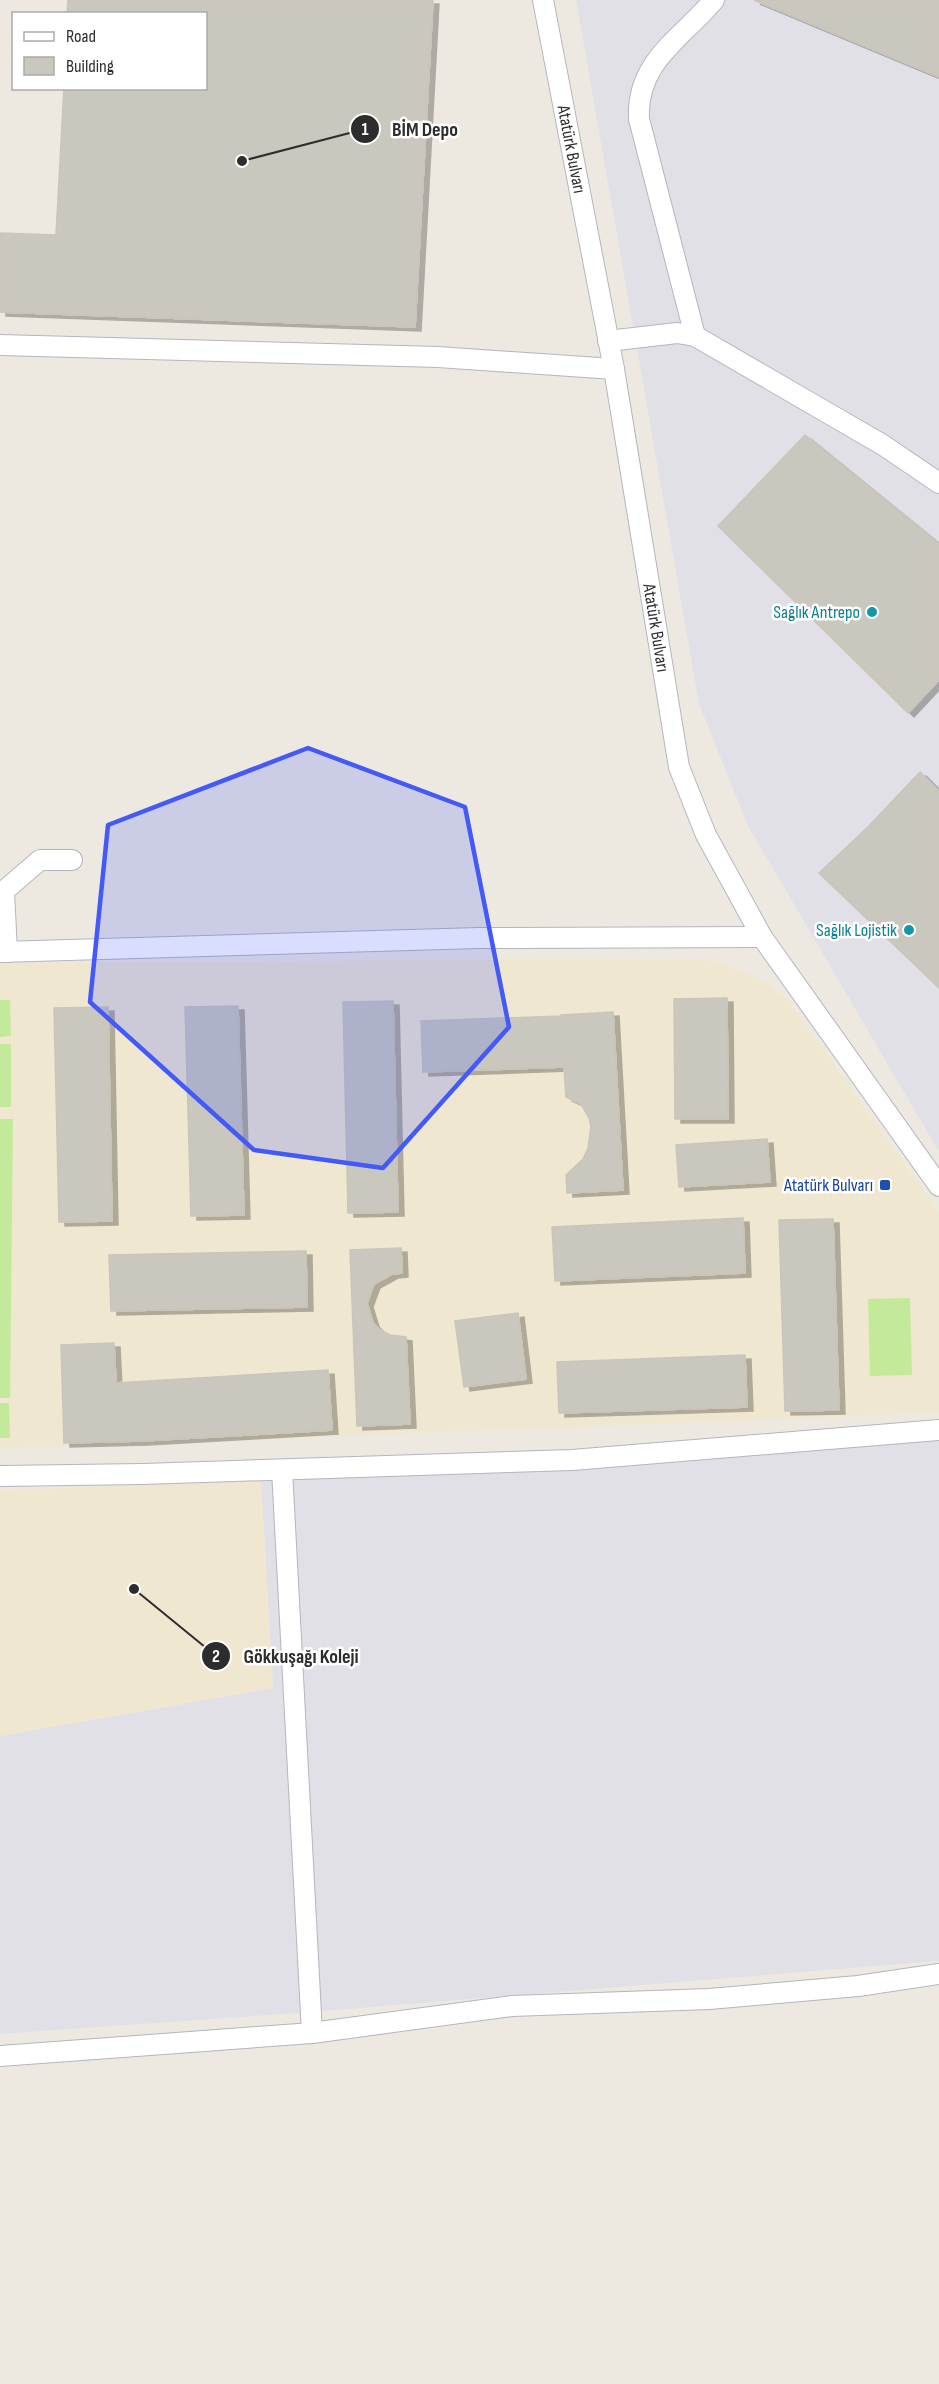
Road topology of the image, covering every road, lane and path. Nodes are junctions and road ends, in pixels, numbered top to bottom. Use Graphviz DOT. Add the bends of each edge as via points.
graph roads {
  1 [pos="543,0"];
  2 [pos="714,0"];
  3 [pos="695,336"];
  4 [pos="608,341"];
  5 [pos="0,345"];
  6 [pos="614,369"];
  7 [pos="939,483"];
  8 [pos="72,860"];
  9 [pos="762,938"];
  10 [pos="3,952"];
  11 [pos="939,1186"];
  12 [pos="939,1430"];
  13 [pos="282,1470"];
  14 [pos="0,1476"];
  15 [pos="939,1974"];
  16 [pos="312,2033"];
  17 [pos="0,2056"];
  1 -- 4 [label="street, Atatürk Bulvarı"];
  2 -- 3 [label="street" via="656,61 644,81 639,105 639,118"];
  3 -- 4 [label="street" via="677,333"];
  3 -- 7 [label="street" via="883,445"];
  4 -- 6 [label="street, Atatürk Bulvarı"];
  5 -- 6 [label="street" via="438,357"];
  6 -- 9 [label="street, Atatürk Bulvarı" via="680,767 706,835"];
  8 -- 10 [label="street" via="40,860 4,891"];
  9 -- 10 [label="street" via="479,938"];
  9 -- 11 [label="street, Atatürk Bulvarı"];
  12 -- 13 [label="street" via="572,1460"];
  13 -- 14 [label="street"];
  13 -- 16 [label="street"];
  15 -- 16 [label="street" via="858,1986 709,1999 512,2006"];
  16 -- 17 [label="street"];
}
